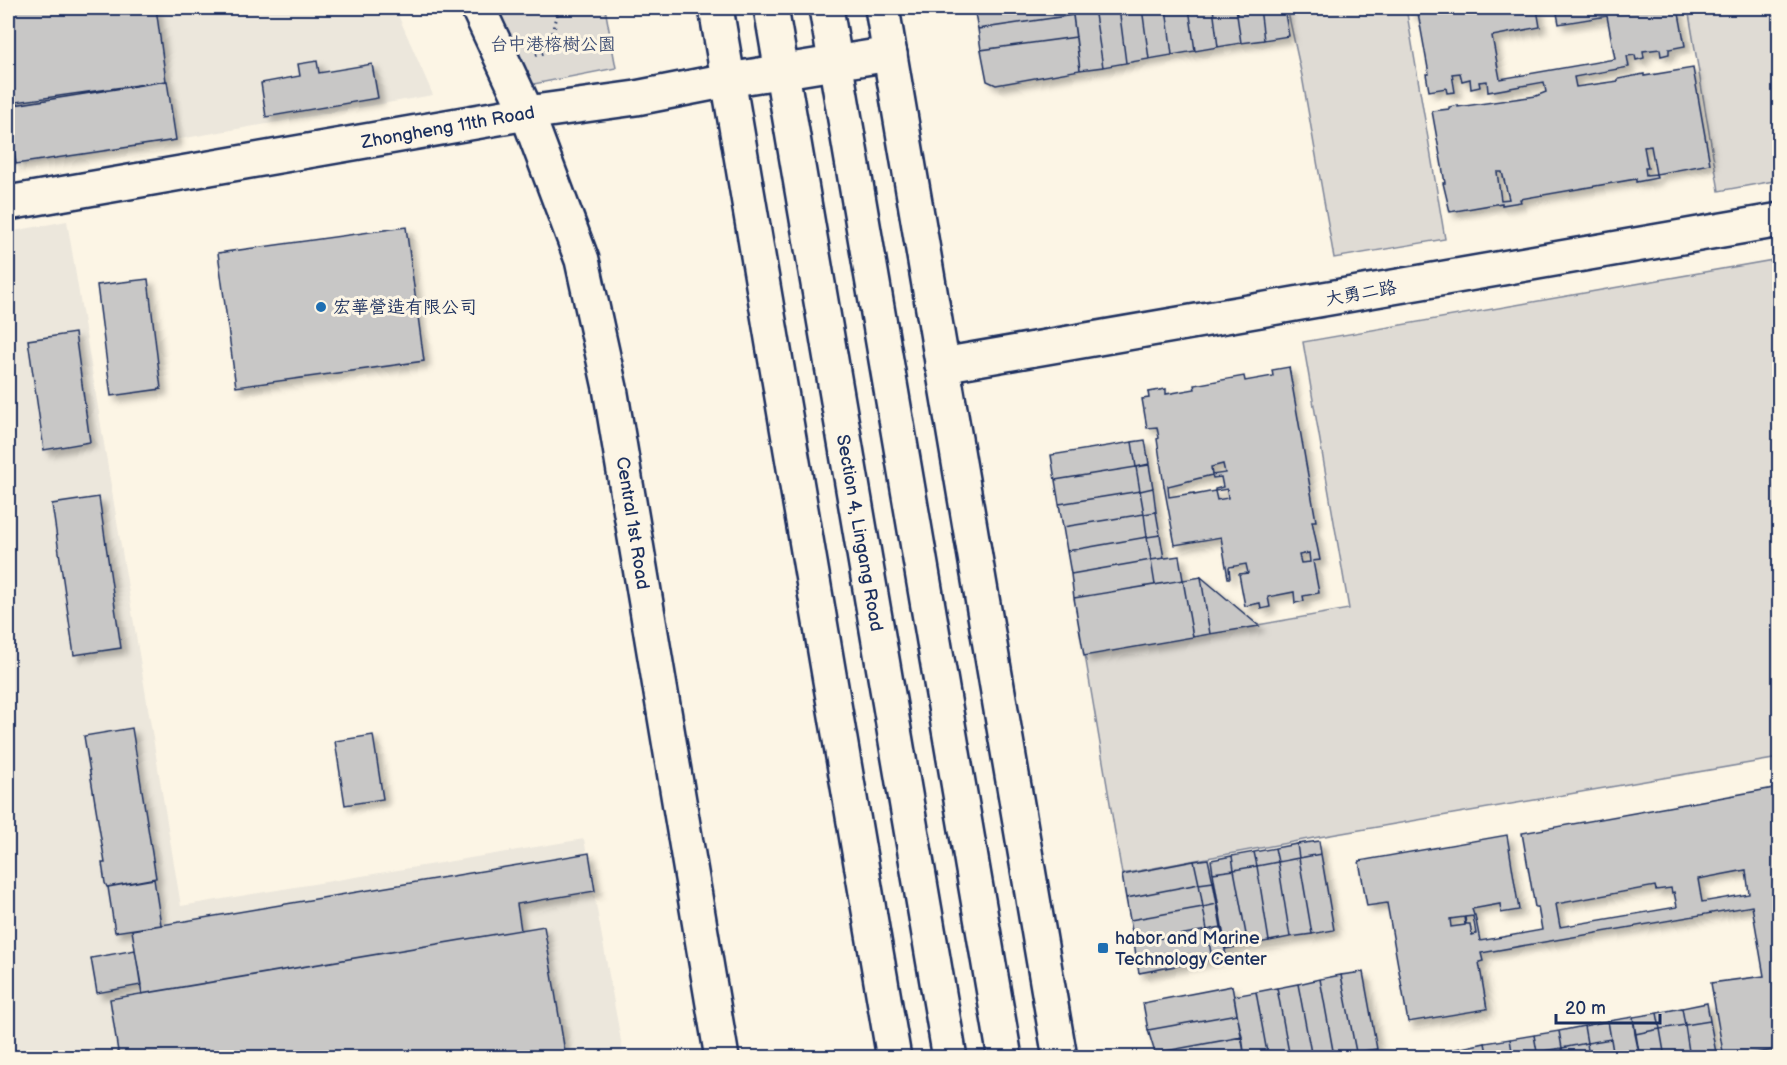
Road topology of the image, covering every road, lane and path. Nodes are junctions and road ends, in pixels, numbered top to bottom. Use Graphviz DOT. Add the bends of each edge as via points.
graph roads {
  1 [pos="478,8"];
  2 [pos="716,8"];
  3 [pos="771,8"];
  4 [pos="826,8"];
  5 [pos="882,8"];
  6 [pos="890,54"];
  7 [pos="836,62"];
  8 [pos="782,71"];
  9 [pos="728,80"];
  10 [pos="527,113"];
  11 [pos="8,203"];
  12 [pos="1779,220"];
  13 [pos="942,365"];
  14 [pos="722,1058"];
  15 [pos="894,1058"];
  16 [pos="950,1058"];
  17 [pos="1005,1058"];
  18 [pos="1060,1058"];
  1 -- 10 [label="main road, Central 1st Road"];
  2 -- 9 [label="main road"];
  3 -- 8 [label="main road, Section 4, Lingang Road"];
  4 -- 7 [label="main road"];
  5 -- 6 [label="main road"];
  6 -- 7 [label="main road, Zhongheng 11th Road"];
  6 -- 13 [label="main road"];
  7 -- 8 [label="main road, Zhongheng 11th Road"];
  7 -- 17 [label="main road"];
  8 -- 9 [label="main road, Zhongheng 11th Road"];
  8 -- 16 [label="main road, Section 4, Lingang Road"];
  9 -- 10 [label="main road, Zhongheng 11th Road"];
  9 -- 15 [label="main road"];
  10 -- 11 [label="main road, Zhongheng 11th Road"];
  10 -- 14 [label="main road, Central 1st Road" via="582,260 610,388"];
  12 -- 13 [label="main road, 大勇二路"];
  13 -- 18 [label="main road"];
}
